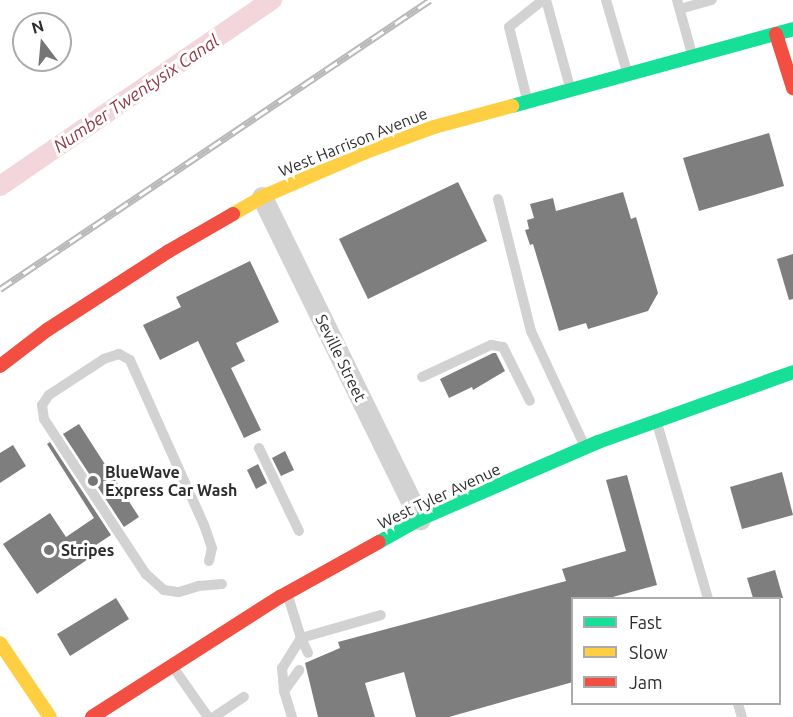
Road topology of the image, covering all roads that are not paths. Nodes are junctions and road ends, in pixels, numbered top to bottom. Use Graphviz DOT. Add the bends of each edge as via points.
graph roads {
  1 [pos="545,0"];
  2 [pos="606,0"];
  3 [pos="712,0"];
  4 [pos="695,3"];
  5 [pos="679,5"];
  6 [pos="793,29"];
  7 [pos="776,34"];
  8 [pos="693,57"];
  9 [pos="627,75"];
  10 [pos="793,88"];
  11 [pos="571,90"];
  12 [pos="528,102"];
  13 [pos="262,197"];
  14 [pos="498,199"];
  15 [pos="0,366"];
  16 [pos="793,372"];
  17 [pos="422,377"];
  18 [pos="530,401"];
  19 [pos="656,420"];
  20 [pos="585,447"];
  21 [pos="259,448"];
  22 [pos="420,519"];
  23 [pos="299,531"];
  24 [pos="209,561"];
  25 [pos="222,584"];
  26 [pos="287,593"];
  27 [pos="708,597"];
  28 [pos="381,615"];
  29 [pos="301,638"];
  30 [pos="0,643"];
  31 [pos="308,653"];
  32 [pos="171,664"];
  33 [pos="299,670"];
  34 [pos="284,691"];
  35 [pos="244,697"];
  36 [pos="50,717"];
  37 [pos="92,717"];
  38 [pos="208,717"];
  39 [pos="214,717"];
  40 [pos="292,717"];
  1 -- 11 [label="lane"];
  1 -- 12 [label="lane" via="509,27"];
  2 -- 9 [label="lane"];
  3 -- 4 [label="lane"];
  4 -- 5 [label="lane"];
  5 -- 8 [label="lane"];
  6 -- 7 [label="main road, West Harrison Avenue"];
  7 -- 8 [label="main road, West Harrison Avenue"];
  7 -- 10 [label="main road"];
  8 -- 9 [label="main road, West Harrison Avenue"];
  9 -- 11 [label="main road, West Harrison Avenue"];
  11 -- 12 [label="main road, West Harrison Avenue"];
  12 -- 13 [label="main road, West Harrison Avenue" via="434,127"];
  13 -- 15 [label="main road, West Harrison Avenue" via="169,251 47,330"];
  13 -- 22 [label="street, Seville Street"];
  14 -- 20 [label="lane" via="531,331"];
  16 -- 19 [label="main road, West Tyler Avenue"];
  17 -- 18 [label="lane" via="491,345 502,347"];
  19 -- 20 [label="main road, West Tyler Avenue"];
  19 -- 27 [label="lane"];
  20 -- 22 [label="main road, West Tyler Avenue"];
  21 -- 23 [label="lane"];
  22 -- 26 [label="main road, West Tyler Avenue"];
  24 -- 25 [label="lane" via="212,548 204,525 130,360 118,354 104,359 49,395 42,405 44,419 146,574 164,590 179,592"];
  26 -- 29 [label="lane"];
  26 -- 32 [label="main road, West Tyler Avenue"];
  28 -- 29 [label="lane"];
  29 -- 31 [label="lane"];
  29 -- 34 [label="lane" via="282,668"];
  30 -- 36 [label="main road"];
  32 -- 37 [label="main road, West Tyler Avenue"];
  32 -- 38 [label="lane"];
  33 -- 34 [label="lane"];
  34 -- 40 [label="lane"];
  35 -- 39 [label="lane"];
}
